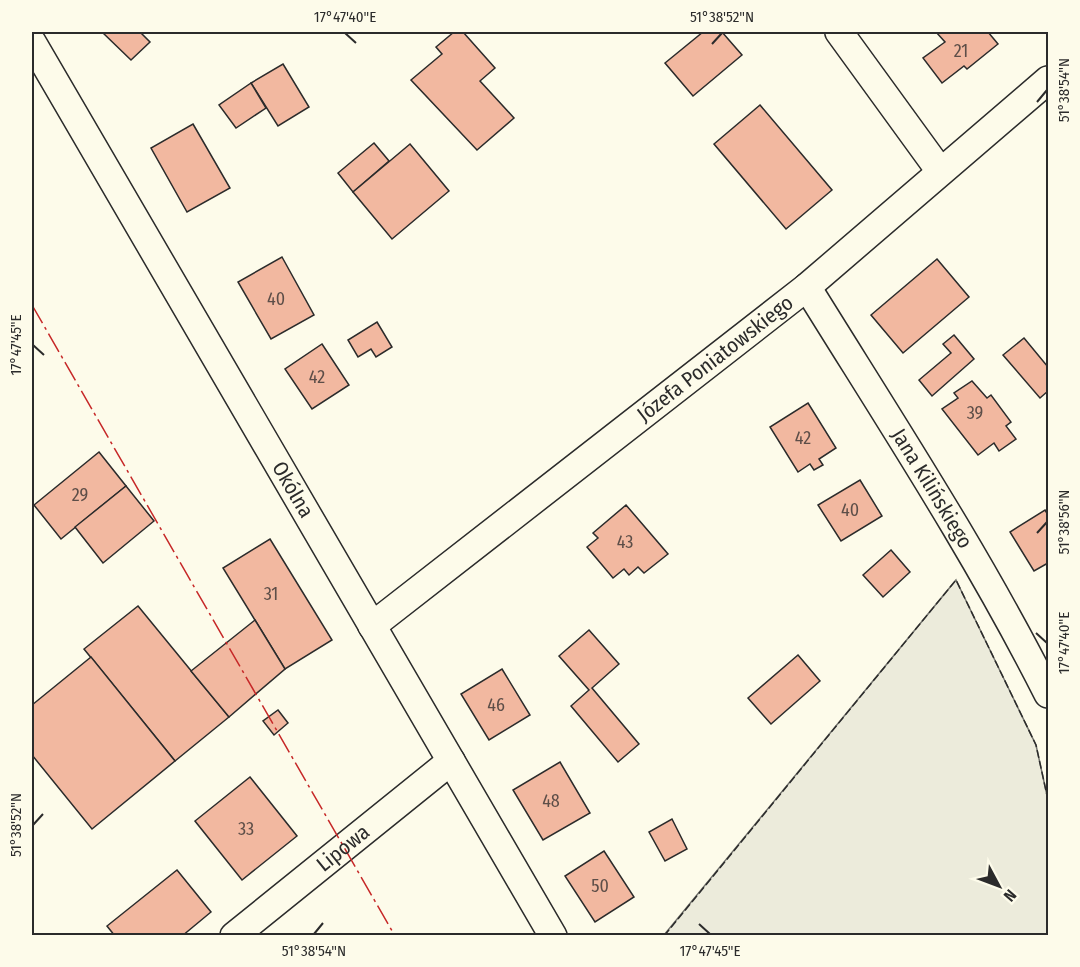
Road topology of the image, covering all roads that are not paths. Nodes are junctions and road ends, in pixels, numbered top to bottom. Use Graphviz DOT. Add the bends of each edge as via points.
graph roads {
  1 [pos="839,32"];
  2 [pos="32,42"];
  3 [pos="1048,80"];
  4 [pos="940,171"];
  5 [pos="807,287"];
  6 [pos="372,626"];
  7 [pos="1048,694"];
  8 [pos="451,760"];
  9 [pos="234,936"];
  10 [pos="553,936"];
  1 -- 4 [label="street"];
  2 -- 6 [label="street, Okólna"];
  3 -- 4 [label="street, Józefa Poniatowskiego"];
  4 -- 5 [label="street, Józefa Poniatowskiego"];
  5 -- 6 [label="street, Józefa Poniatowskiego"];
  5 -- 7 [label="street, Jana Kilińskiego" via="962,538"];
  6 -- 8 [label="street, Okólna"];
  8 -- 9 [label="street, Lipowa"];
  8 -- 10 [label="street, Okólna"];
}
